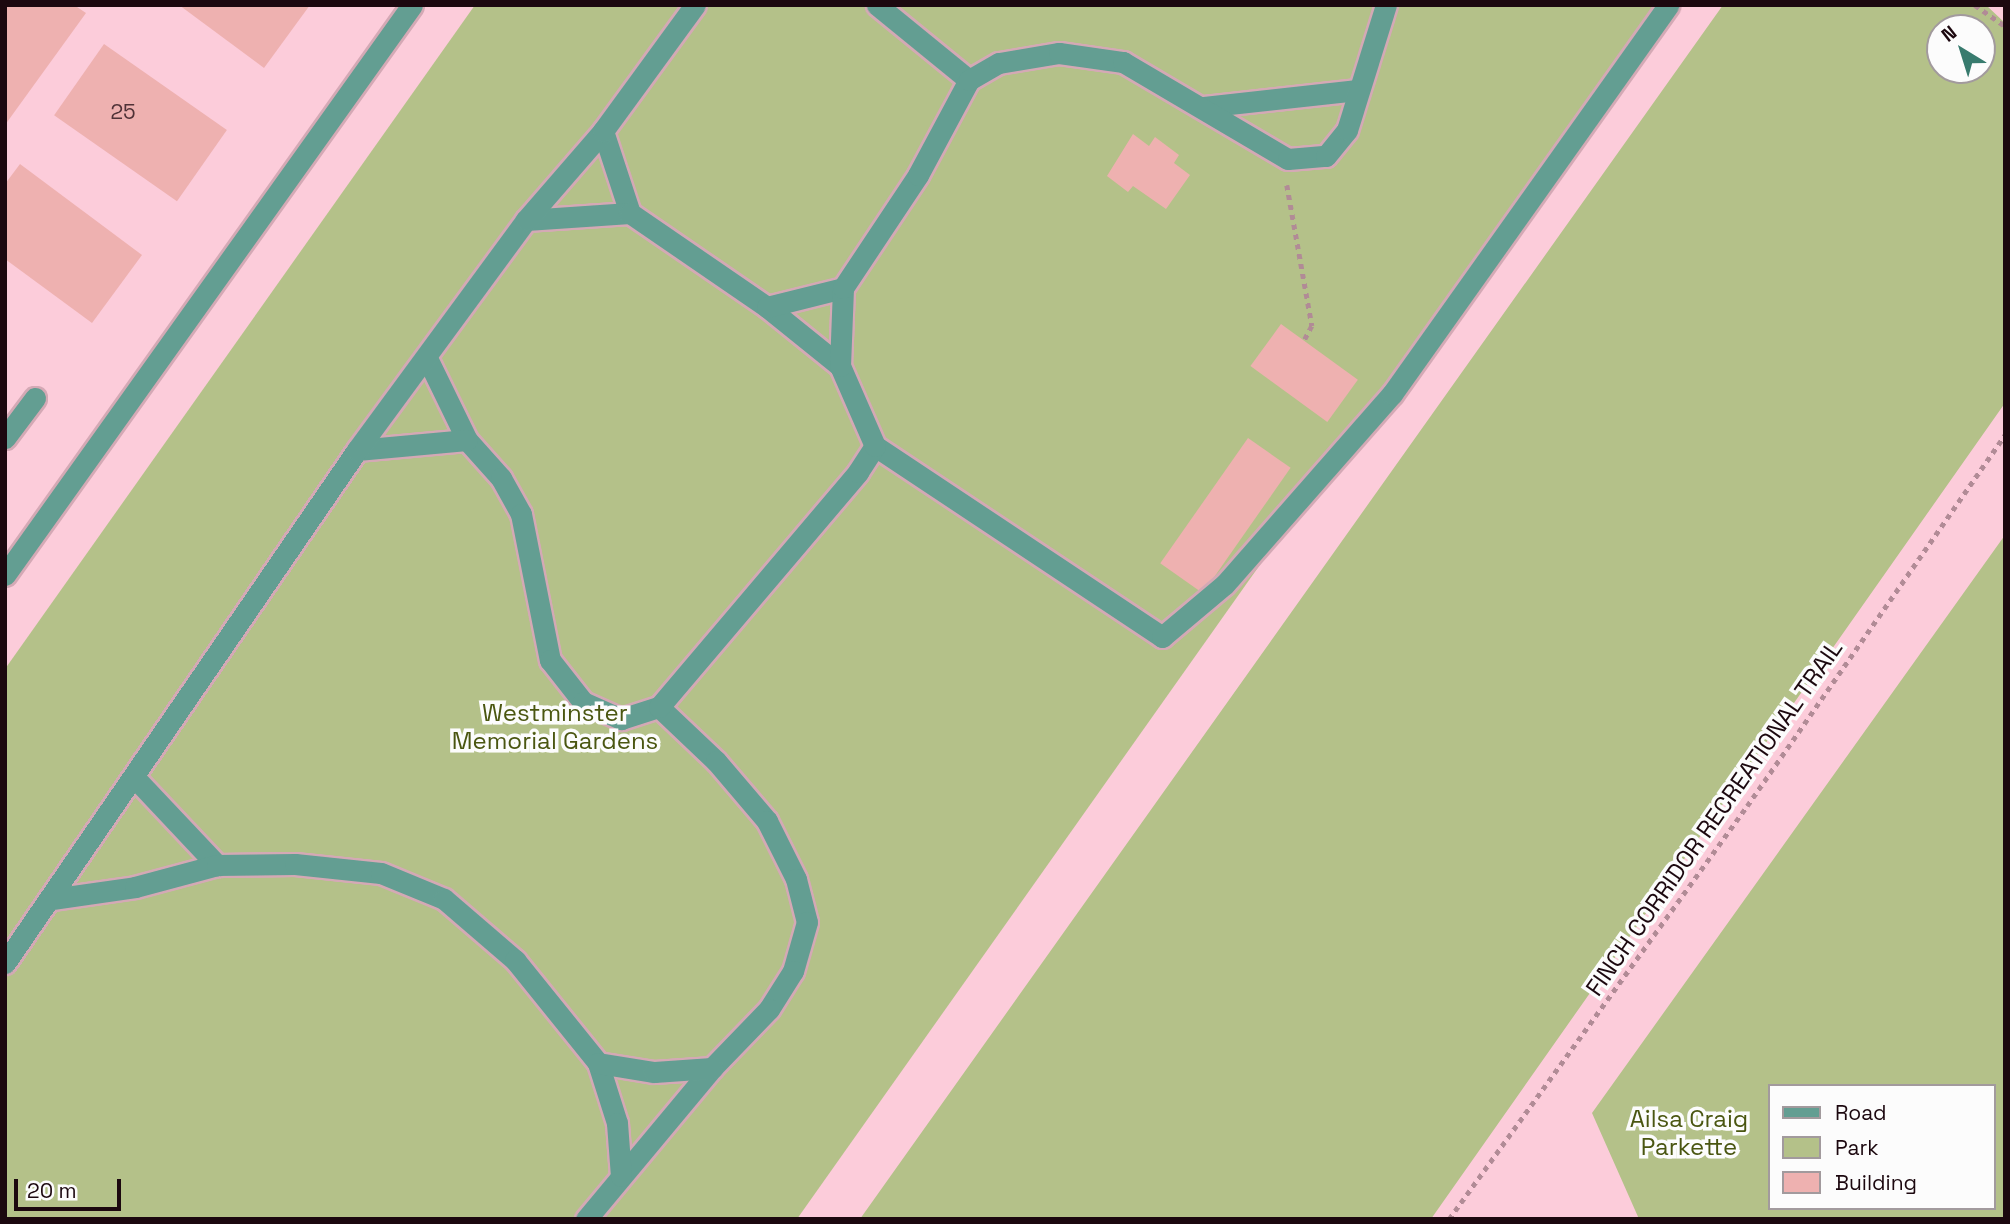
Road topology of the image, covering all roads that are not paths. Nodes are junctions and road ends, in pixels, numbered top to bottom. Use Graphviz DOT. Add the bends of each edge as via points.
graph roads {
  1 [pos="412,5"];
  2 [pos="695,5"];
  3 [pos="877,5"];
  4 [pos="1385,5"];
  5 [pos="1668,5"];
  6 [pos="969,80"];
  7 [pos="1356,90"];
  8 [pos="1203,107"];
  9 [pos="603,131"];
  10 [pos="631,213"];
  11 [pos="526,220"];
  12 [pos="844,288"];
  13 [pos="766,307"];
  14 [pos="426,358"];
  15 [pos="840,366"];
  16 [pos="35,398"];
  17 [pos="5,438"];
  18 [pos="467,440"];
  19 [pos="876,446"];
  20 [pos="357,450"];
  21 [pos="5,575"];
  22 [pos="659,706"];
  23 [pos="135,778"];
  24 [pos="217,865"];
  25 [pos="52,899"];
  26 [pos="5,963"];
  27 [pos="598,1063"];
  28 [pos="712,1068"];
  29 [pos="621,1176"];
  30 [pos="586,1219"];
  1 -- 21 [label="lane"];
  2 -- 9 [label="lane"];
  3 -- 6 [label="lane"];
  4 -- 7 [label="lane"];
  5 -- 19 [label="lane" via="1392,394 1225,584 1163,637"];
  6 -- 8 [label="lane" via="999,63 1059,53 1123,62"];
  6 -- 12 [label="lane" via="918,175"];
  7 -- 8 [label="lane"];
  7 -- 8 [label="lane" via="1347,130 1326,156 1288,159"];
  9 -- 10 [label="lane"];
  9 -- 11 [label="lane"];
  10 -- 11 [label="lane"];
  10 -- 13 [label="lane"];
  11 -- 14 [label="lane"];
  12 -- 13 [label="lane"];
  12 -- 15 [label="lane"];
  13 -- 15 [label="lane"];
  14 -- 18 [label="lane"];
  14 -- 20 [label="lane"];
  15 -- 19 [label="lane"];
  16 -- 17 [label="lane"];
  18 -- 20 [label="lane"];
  18 -- 22 [label="lane" via="501,478 521,514 551,660 583,702 621,719"];
  19 -- 22 [label="lane" via="859,472"];
  20 -- 23 [label="lane"];
  22 -- 28 [label="lane" via="716,761 767,821 796,878 807,922 793,971 769,1009"];
  23 -- 24 [label="lane"];
  23 -- 25 [label="lane"];
  24 -- 25 [label="lane" via="135,887"];
  24 -- 27 [label="lane" via="295,864 381,873 444,899 515,960"];
  25 -- 26 [label="lane"];
  27 -- 28 [label="lane" via="654,1072"];
  27 -- 29 [label="lane" via="617,1123"];
  28 -- 29 [label="lane"];
  29 -- 30 [label="lane"];
}
